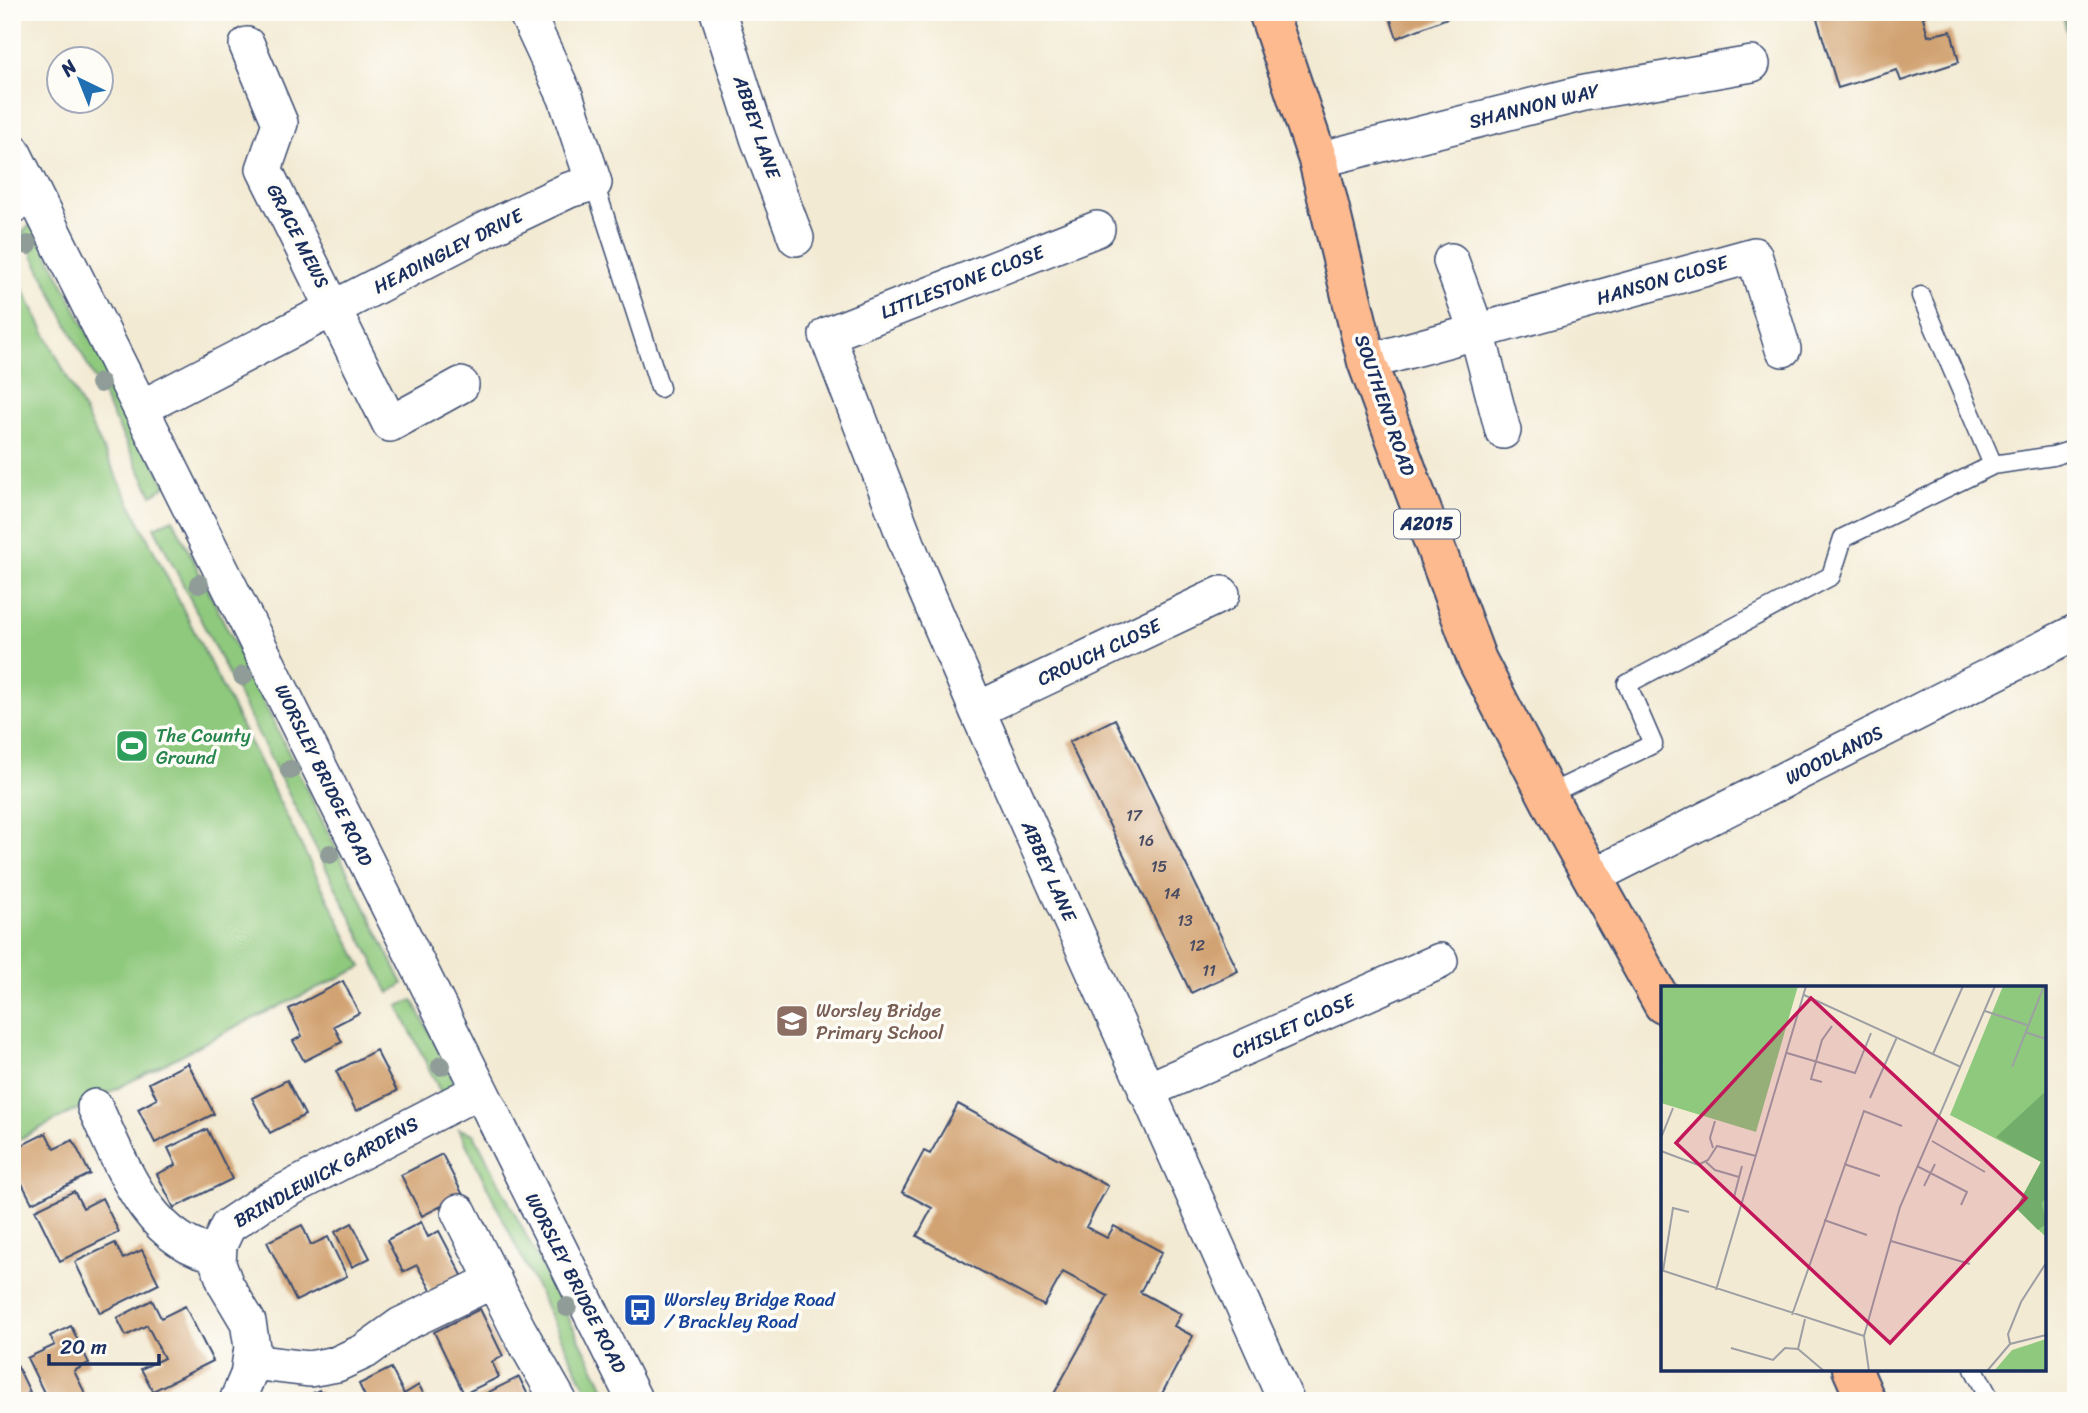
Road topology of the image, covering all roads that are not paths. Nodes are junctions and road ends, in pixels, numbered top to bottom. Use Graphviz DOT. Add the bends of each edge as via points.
graph roads {
  1 [pos="526,12"];
  2 [pos="1268,12"];
  3 [pos="719,14"];
  4 [pos="247,45"];
  5 [pos="1752,64"];
  6 [pos="12,150"];
  7 [pos="1318,160"];
  8 [pos="594,183"];
  9 [pos="26,210"];
  10 [pos="1097,229"];
  11 [pos="796,238"];
  12 [pos="1451,261"];
  13 [pos="1921,296"];
  14 [pos="335,309"];
  15 [pos="1477,332"];
  16 [pos="827,335"];
  17 [pos="1783,349"];
  18 [pos="1367,362"];
  19 [pos="461,385"];
  20 [pos="660,388"];
  21 [pos="141,408"];
  22 [pos="1503,431"];
  23 [pos="2076,449"];
  24 [pos="1993,465"];
  25 [pos="1222,594"];
  26 [pos="2076,632"];
  27 [pos="977,710"];
  28 [pos="1547,796"];
  29 [pos="1592,877"];
  30 [pos="1440,961"];
  31 [pos="1661,1000"];
  32 [pos="480,1090"];
  33 [pos="1146,1091"];
  34 [pos="95,1107"];
  35 [pos="459,1212"];
  36 [pos="217,1254"];
  37 [pos="494,1279"];
  38 [pos="251,1362"];
  39 [pos="1853,1371"];
  40 [pos="1975,1371"];
  41 [pos="237,1401"];
  42 [pos="559,1401"];
  43 [pos="635,1401"];
  44 [pos="1286,1401"];
  45 [pos="1866,1401"];
  46 [pos="1991,1401"];
  1 -- 8 [label="street" via="566,97"];
  2 -- 7 [label="main road, SOUTHEND ROAD / A2015"];
  3 -- 11 [label="street, ABBEY LANE"];
  4 -- 14 [label="street, GRACE MEWS" via="280,123 264,169"];
  5 -- 7 [label="street, SHANNON WAY" via="1584,93"];
  6 -- 9 [label="street, WORSLEY BRIDGE ROAD"];
  7 -- 18 [label="main road, SOUTHEND ROAD / A2015"];
  8 -- 14 [label="street, HEADINGLEY DRIVE" via="569,190 481,232"];
  8 -- 20 [label="lane"];
  9 -- 21 [label="street, WORSLEY BRIDGE ROAD"];
  10 -- 16 [label="street, LITTLESTONE CLOSE"];
  12 -- 15 [label="street"];
  13 -- 24 [label="lane"];
  14 -- 19 [label="street, GRACE MEWS" via="390,424"];
  14 -- 21 [label="street, HEADINGLEY DRIVE"];
  15 -- 17 [label="street, HANSON CLOSE" via="1754,255"];
  15 -- 18 [label="street, HANSON CLOSE"];
  15 -- 22 [label="street"];
  16 -- 27 [label="street, ABBEY LANE" via="916,567"];
  18 -- 28 [label="main road, SOUTHEND ROAD / A2015" via="1477,660"];
  21 -- 32 [label="street, WORSLEY BRIDGE ROAD"];
  23 -- 24 [label="lane"];
  24 -- 28 [label="lane" via="1843,538 1831,576 1627,684 1653,744"];
  25 -- 27 [label="street, CROUCH CLOSE"];
  26 -- 29 [label="street, WOODLANDS"];
  27 -- 33 [label="street, ABBEY LANE"];
  28 -- 29 [label="main road, SOUTHEND ROAD / A2015"];
  29 -- 31 [label="main road, SOUTHEND ROAD / A2015"];
  30 -- 33 [label="street, CHISLET CLOSE"];
  32 -- 36 [label="street, BRINDLEWICK GARDENS" via="238,1217 222,1235"];
  32 -- 43 [label="street, WORSLEY BRIDGE ROAD"];
  33 -- 44 [label="street, ABBEY LANE"];
  34 -- 36 [label="street" via="157,1221 193,1248"];
  35 -- 37 [label="street"];
  36 -- 38 [label="street" via="221,1275 248,1322"];
  37 -- 38 [label="street" via="401,1325 337,1364 309,1369"];
  37 -- 42 [label="street"];
  38 -- 41 [label="street"];
  39 -- 45 [label="main road"];
  40 -- 46 [label="lane"];
}
